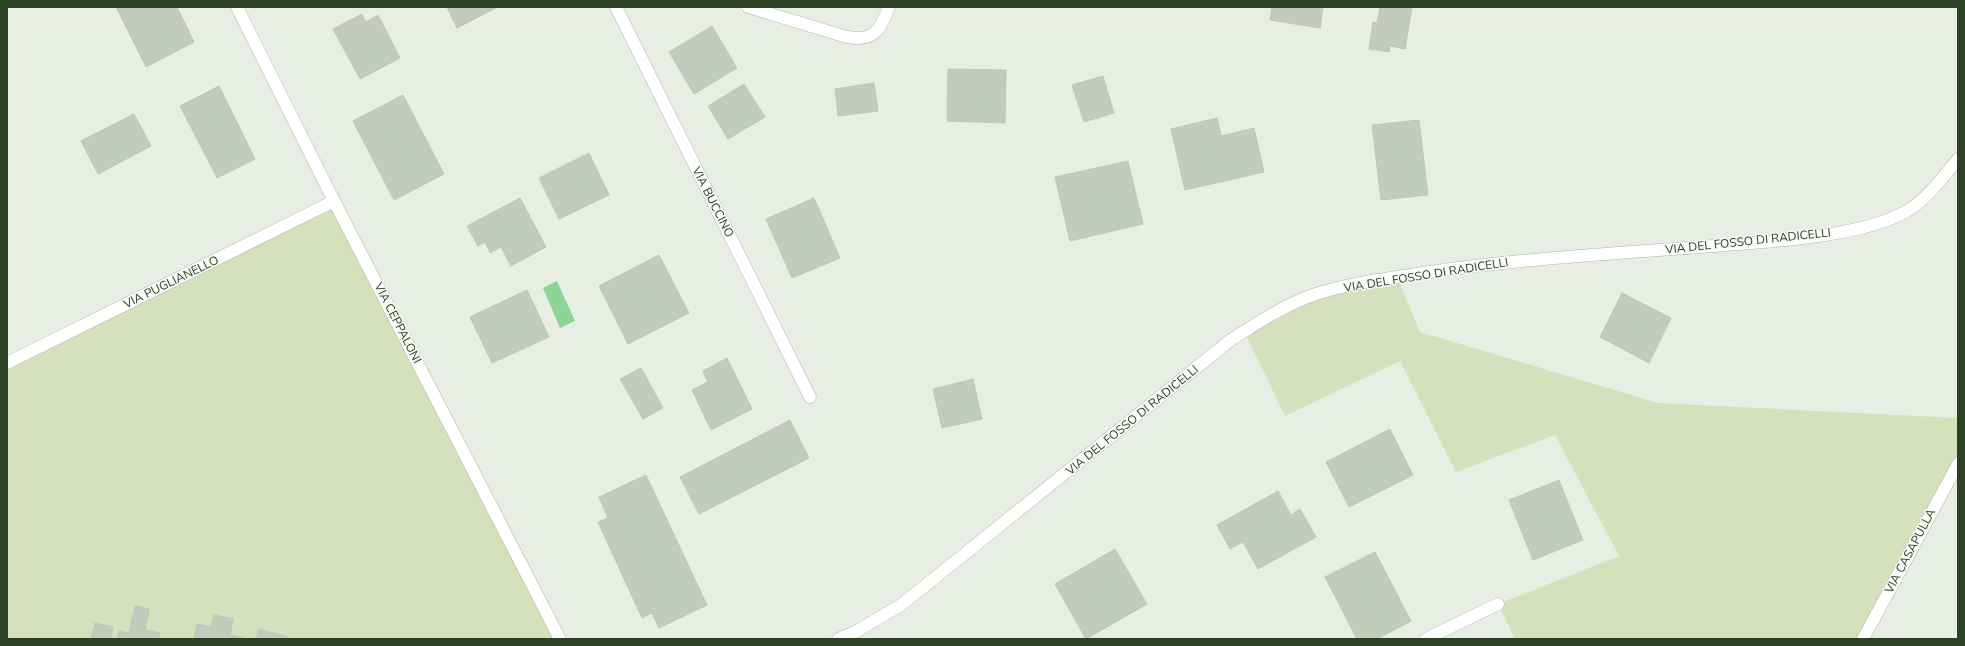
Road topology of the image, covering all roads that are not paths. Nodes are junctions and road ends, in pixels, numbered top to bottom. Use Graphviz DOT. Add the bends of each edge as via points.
graph roads {
  1 [pos="237,7"];
  2 [pos="616,7"];
  3 [pos="748,7"];
  4 [pos="888,7"];
  5 [pos="1958,159"];
  6 [pos="334,200"];
  7 [pos="7,363"];
  8 [pos="810,397"];
  9 [pos="1958,464"];
  10 [pos="1498,604"];
  11 [pos="560,639"];
  12 [pos="838,639"];
  13 [pos="1426,639"];
  14 [pos="1863,639"];
  1 -- 6 [label="street, VIA CEPPALONI"];
  2 -- 8 [label="street, VIA BUCCINO"];
  3 -- 4 [label="street" via="847,37 861,38 875,33 884,20"];
  5 -- 12 [label="street, VIA DEL FOSSO DI RADICELLI" via="1923,198 1907,211 1881,222 1850,230 1761,242 1483,264 1359,283 1298,301 1232,339 901,605"];
  6 -- 7 [label="street, VIA PUGLIANELLO"];
  6 -- 11 [label="street, VIA CEPPALONI"];
  9 -- 14 [label="street, VIA CASAPULLA"];
  10 -- 13 [label="street"];
}
